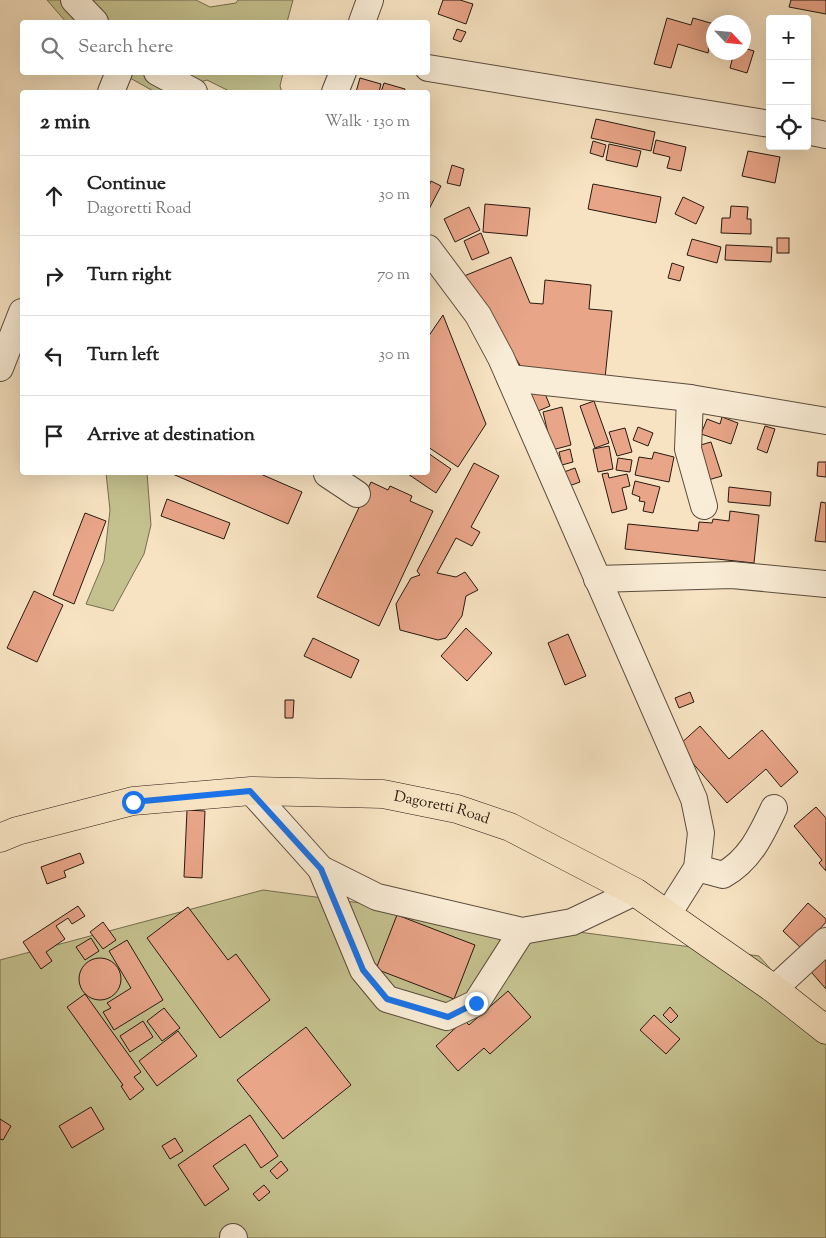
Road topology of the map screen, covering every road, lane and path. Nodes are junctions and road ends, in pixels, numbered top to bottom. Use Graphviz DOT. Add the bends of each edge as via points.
graph roads {
  1 [pos="74,0"];
  2 [pos="370,0"];
  3 [pos="93,20"];
  4 [pos="363,20"];
  5 [pos="430,68"];
  6 [pos="118,75"];
  7 [pos="163,75"];
  8 [pos="342,75"];
  9 [pos="112,90"];
  10 [pos="190,90"];
  11 [pos="336,90"];
  12 [pos="766,123"];
  13 [pos="811,132"];
  14 [pos="826,135"];
  15 [pos="430,257"];
  16 [pos="20,317"];
  17 [pos="0,368"];
  18 [pos="510,378"];
  19 [pos="690,398"];
  20 [pos="826,420"];
  21 [pos="329,475"];
  22 [pos="356,494"];
  23 [pos="704,506"];
  24 [pos="597,580"];
  25 [pos="826,584"];
  26 [pos="250,791"];
  27 [pos="774,808"];
  28 [pos="0,838"];
  29 [pos="697,868"];
  30 [pos="321,869"];
  31 [pos="635,892"];
  32 [pos="668,914"];
  33 [pos="522,930"];
  34 [pos="826,941"];
  35 [pos="774,989"];
  36 [pos="826,1030"];
  1 -- 3 [label="street"];
  2 -- 4 [label="street"];
  5 -- 12 [label="street"];
  6 -- 9 [label="street"];
  7 -- 10 [label="street"];
  8 -- 11 [label="street"];
  13 -- 14 [label="street"];
  15 -- 18 [label="street" via="478,315"];
  16 -- 17 [label="street"];
  18 -- 19 [label="street"];
  18 -- 24 [label="street"];
  19 -- 20 [label="street"];
  19 -- 23 [label="street" via="688,449"];
  21 -- 22 [label="street"];
  24 -- 25 [label="street" via="732,575"];
  24 -- 29 [label="street" via="694,799 701,833"];
  26 -- 28 [label="main road, Dagoretti Road" via="133,802 16,831"];
  26 -- 30 [label="street"];
  26 -- 31 [label="main road, Dagoretti Road" via="383,794 457,809 510,828"];
  27 -- 29 [label="street" via="747,857 732,870 723,875"];
  29 -- 32 [label="street"];
  30 -- 33 [label="street" via="377,897"];
  30 -- 33 [label="street" via="363,970 387,999 448,1017 476,1003"];
  31 -- 32 [label="main road, Dagoretti Road"];
  31 -- 33 [label="street" via="572,922"];
  32 -- 35 [label="main road, Dagoretti Road"];
  34 -- 35 [label="street"];
  35 -- 36 [label="main road, Dagoretti Road"];
}
